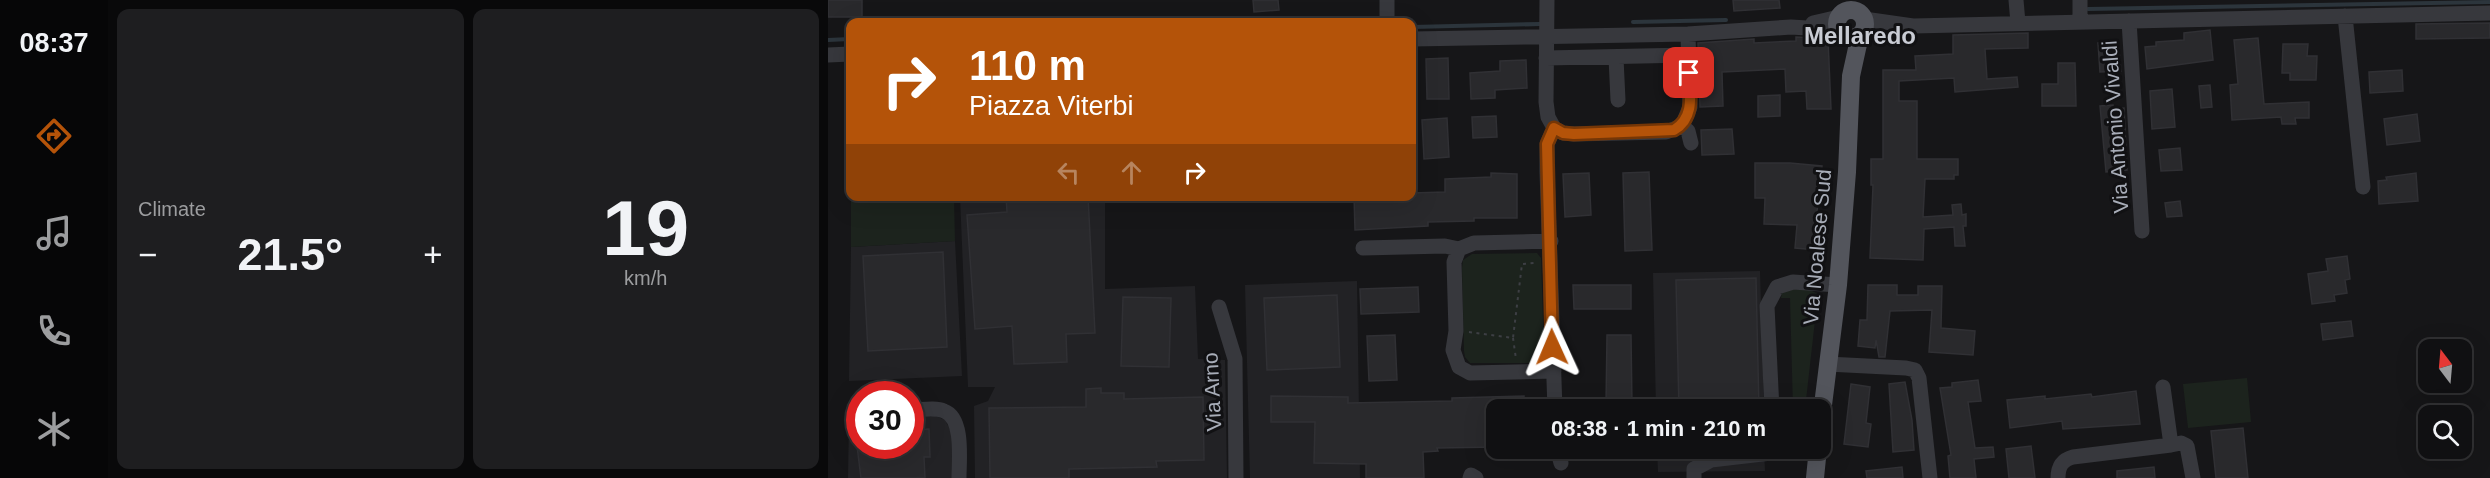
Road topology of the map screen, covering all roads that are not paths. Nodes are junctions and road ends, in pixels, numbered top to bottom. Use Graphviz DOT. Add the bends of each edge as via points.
graph roads {
  1 [pos="1387,0"];
  2 [pos="1546,0"];
  3 [pos="2016,0"];
  4 [pos="2080,0"];
  5 [pos="2490,14"];
  6 [pos="2345,16"];
  7 [pos="1388,18"];
  8 [pos="1850,19"];
  9 [pos="2080,21"];
  10 [pos="2129,21"];
  11 [pos="2018,23"];
  12 [pos="1688,34"];
  13 [pos="1546,36"];
  14 [pos="1416,39"];
  15 [pos="846,54"];
  16 [pos="828,55"];
  17 [pos="1689,55"];
  18 [pos="1546,58"];
  19 [pos="1616,58"];
  20 [pos="1618,100"];
  21 [pos="1682,126"];
  22 [pos="1554,128"];
  23 [pos="1691,143"];
  24 [pos="2363,187"];
  25 [pos="2142,231"];
  26 [pos="1551,242"];
  27 [pos="1363,249"];
  28 [pos="1459,249"];
  29 [pos="1838,285"];
  30 [pos="1219,307"];
  31 [pos="1827,364"];
  32 [pos="1554,371"];
  33 [pos="2163,387"];
  34 [pos="1555,399"];
  35 [pos="1771,399"];
  36 [pos="1823,399"];
  37 [pos="924,410"];
  38 [pos="2171,444"];
  39 [pos="1720,459"];
  40 [pos="1817,459"];
  41 [pos="959,478"];
  42 [pos="1236,478"];
  43 [pos="1694,478"];
  44 [pos="1815,478"];
  45 [pos="1930,478"];
  46 [pos="2058,478"];
  47 [pos="2193,478"];
  1 -- 7 [label="street"];
  2 -- 13 [label="street"];
  3 -- 11 [label="street"];
  4 -- 9 [label="street"];
  5 -- 6 [label="street"];
  6 -- 10 [label="street"];
  6 -- 24 [label="street"];
  8 -- 11 [label="street" via="1900,26"];
  8 -- 12 [label="street"];
  8 -- 29 [label="main road, Via Noalese Sud" via="1847,172"];
  9 -- 10 [label="street"];
  9 -- 11 [label="street"];
  10 -- 25 [label="street, Via Antonio Vivaldi"];
  12 -- 13 [label="street"];
  12 -- 17 [label="street"];
  13 -- 14 [label="street"];
  13 -- 18 [label="street"];
  15 -- 16 [label="street"];
  17 -- 19 [label="street"];
  17 -- 21 [label="street" via="1690,108"];
  18 -- 19 [label="street"];
  18 -- 22 [label="street" via="1546,102"];
  19 -- 20 [label="street"];
  21 -- 22 [label="street" via="1666,132 1574,134"];
  21 -- 23 [label="street"];
  22 -- 26 [label="street" via="1547,144"];
  26 -- 28 [label="street" via="1474,243"];
  26 -- 32 [label="street"];
  27 -- 28 [label="street"];
  28 -- 32 [label="street" via="1454,262 1454,350 1459,367 1470,373"];
  29 -- 31 [label="main road, Via Noalese Sud"];
  29 -- 35 [label="street" via="1793,282 1777,287 1767,306"];
  30 -- 42 [label="street, Via Arno" via="1235,359"];
  31 -- 36 [label="main road, Via Noalese Sud"];
  31 -- 45 [label="street" via="1915,370"];
  32 -- 34 [label="street"];
  33 -- 38 [label="street"];
  37 -- 41 [label="street" via="943,410 956,422"];
  38 -- 46 [label="street" via="2065,459"];
  38 -- 47 [label="street" via="2187,446"];
  39 -- 43 [label="street" via="1694,469"];
  40 -- 44 [label="main road"];
}
